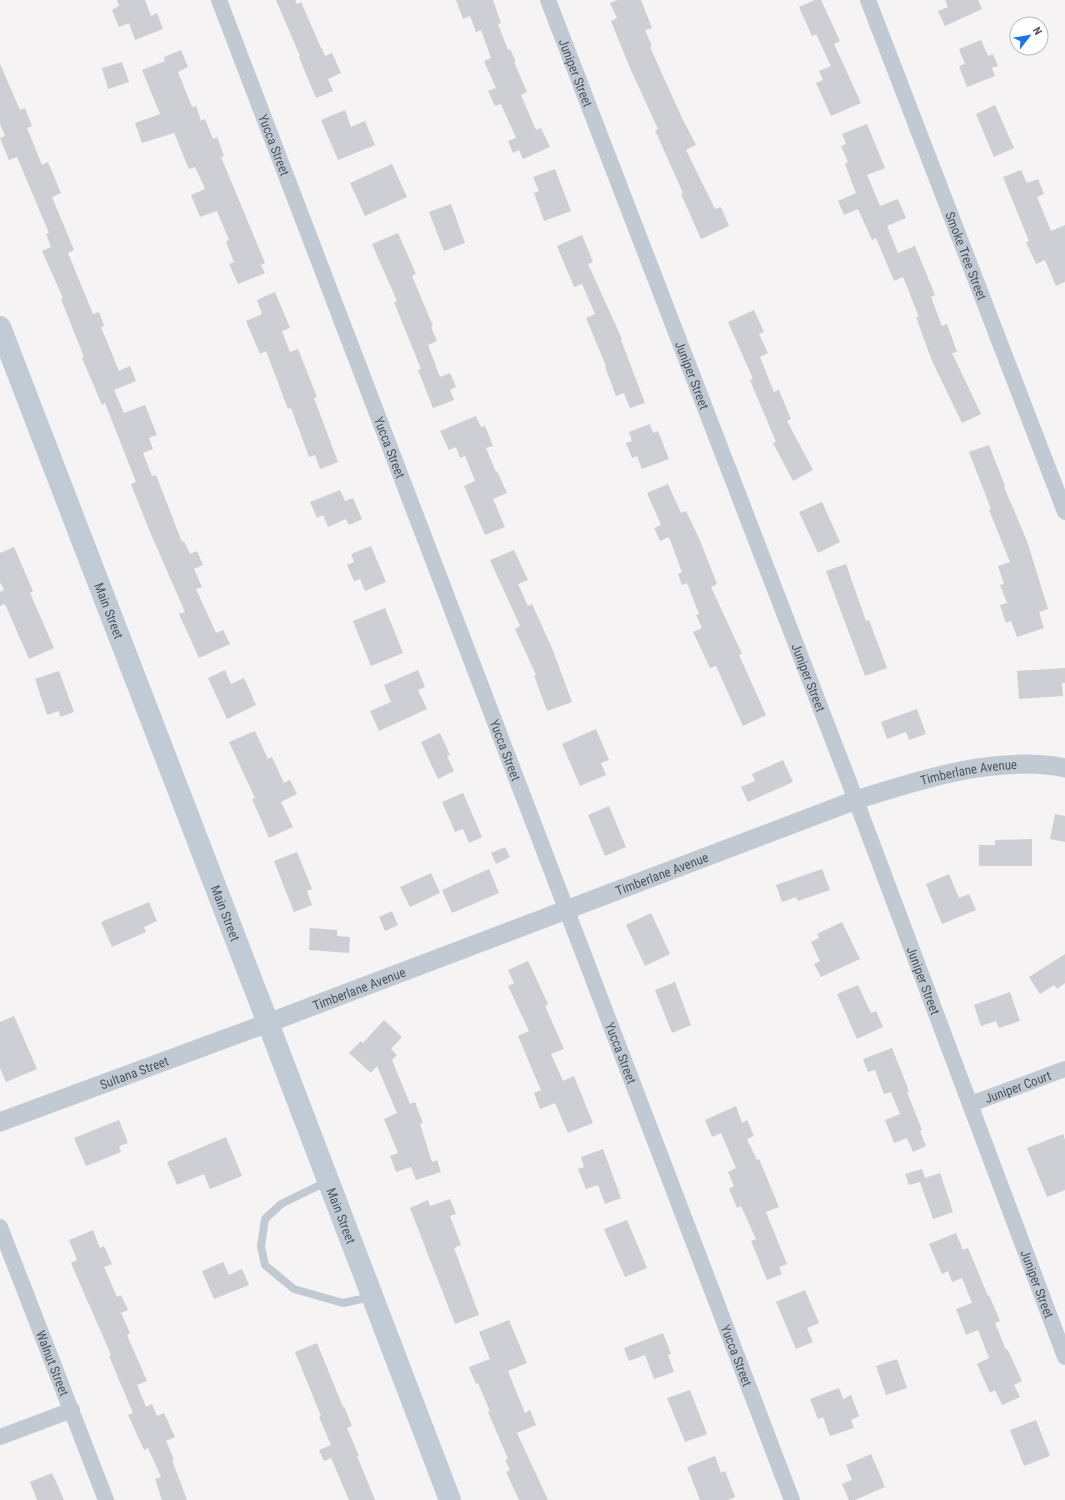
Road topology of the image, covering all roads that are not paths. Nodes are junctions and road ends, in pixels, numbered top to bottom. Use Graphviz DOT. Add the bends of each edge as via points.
graph roads {
  1 [pos="219,0"];
  2 [pos="548,0"];
  3 [pos="868,0"];
  4 [pos="0,327"];
  5 [pos="1065,512"];
  6 [pos="1065,768"];
  7 [pos="856,800"];
  8 [pos="567,909"];
  9 [pos="268,1023"];
  10 [pos="1065,1069"];
  11 [pos="971,1104"];
  12 [pos="0,1122"];
  13 [pos="329,1181"];
  14 [pos="0,1227"];
  15 [pos="373,1297"];
  16 [pos="1065,1357"];
  17 [pos="72,1410"];
  18 [pos="0,1437"];
  19 [pos="106,1500"];
  20 [pos="450,1500"];
  21 [pos="792,1500"];
  1 -- 8 [label="street, Yucca Street"];
  2 -- 7 [label="street, Juniper Street"];
  3 -- 5 [label="street, Smoke Tree Street"];
  4 -- 9 [label="main road, Main Street"];
  6 -- 7 [label="street, Timberlane Avenue" via="1013,764 972,769 922,779"];
  7 -- 8 [label="street, Timberlane Avenue"];
  7 -- 11 [label="street, Juniper Street"];
  8 -- 9 [label="street, Timberlane Avenue"];
  8 -- 21 [label="street, Yucca Street"];
  9 -- 12 [label="street, Sultana Street"];
  9 -- 13 [label="main road, Main Street"];
  10 -- 11 [label="street, Juniper Court"];
  11 -- 16 [label="street, Juniper Street"];
  13 -- 15 [label="main road, Main Street"];
  13 -- 15 [label="lane" via="281,1204 265,1219 261,1246 265,1265 294,1289 343,1303"];
  14 -- 17 [label="street, Walnut Street"];
  15 -- 20 [label="main road, Main Street"];
  17 -- 18 [label="street"];
  17 -- 19 [label="street, Walnut Street"];
}
